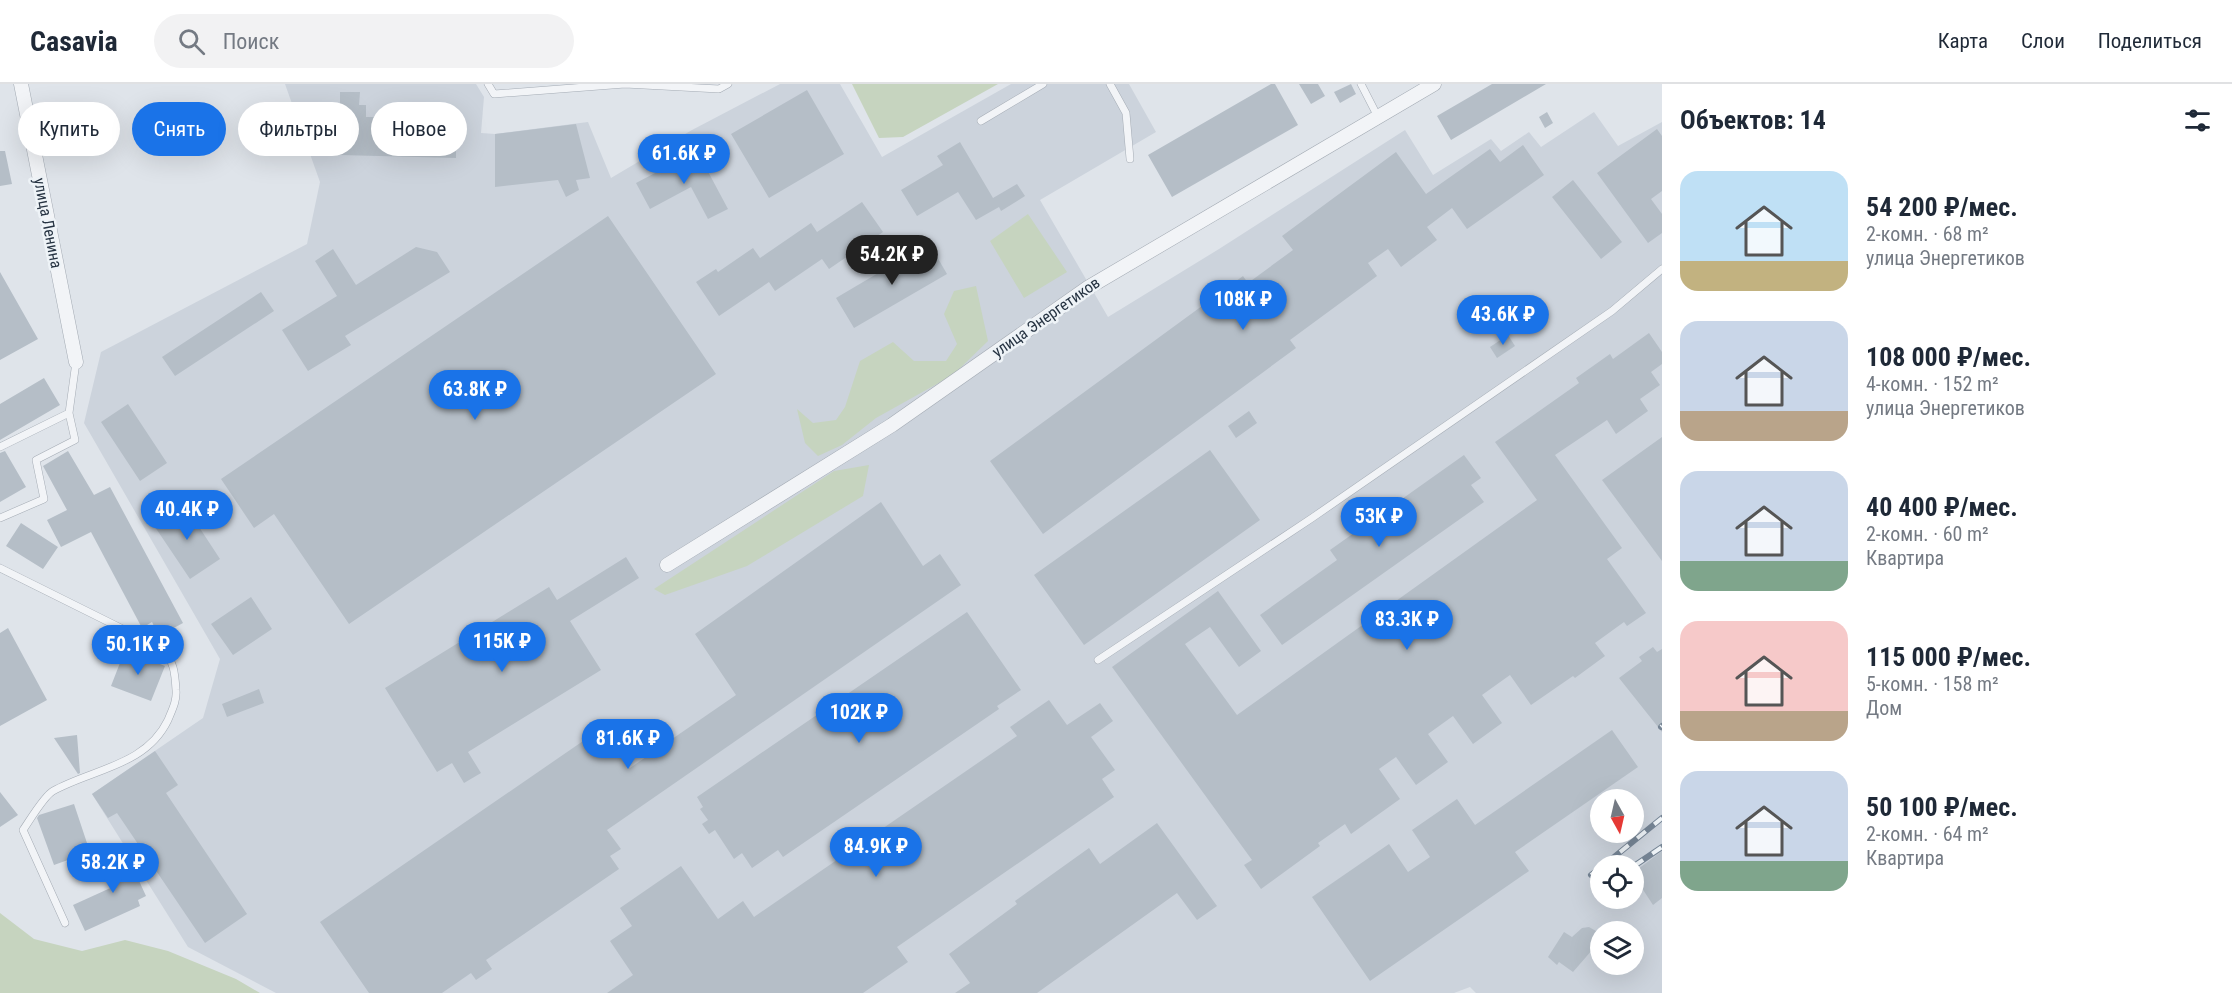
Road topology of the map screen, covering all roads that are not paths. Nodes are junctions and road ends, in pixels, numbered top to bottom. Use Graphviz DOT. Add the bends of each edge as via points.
graph roads {
  1 [pos="21,84"];
  2 [pos="488,84"];
  3 [pos="728,84"];
  4 [pos="1043,84"];
  5 [pos="1110,84"];
  6 [pos="1361,84"];
  7 [pos="1434,84"];
  8 [pos="1378,117"];
  9 [pos="981,121"];
  10 [pos="1130,159"];
  11 [pos="1662,269"];
  12 [pos="76,362"];
  13 [pos="69,413"];
  14 [pos="0,447"];
  15 [pos="0,518"];
  16 [pos="667,565"];
  17 [pos="0,568"];
  18 [pos="1098,660"];
  19 [pos="65,923"];
  1 -- 12 [label="street, улица Ленина"];
  2 -- 3 [label="lane" via="494,94 625,84 719,89"];
  4 -- 9 [label="lane"];
  5 -- 10 [label="lane" via="1126,113"];
  6 -- 8 [label="lane"];
  7 -- 8 [label="street, улица Энергетиков"];
  8 -- 16 [label="street, улица Энергетиков" via="1089,286 892,425"];
  11 -- 18 [label="lane" via="1612,311 1322,512"];
  12 -- 13 [label="lane"];
  13 -- 14 [label="lane"];
  13 -- 15 [label="lane" via="75,440 36,460 44,499"];
  17 -- 19 [label="lane" via="161,648 170,656 175,672 172,711 164,728 148,746 115,767 51,792 23,830"];
}
